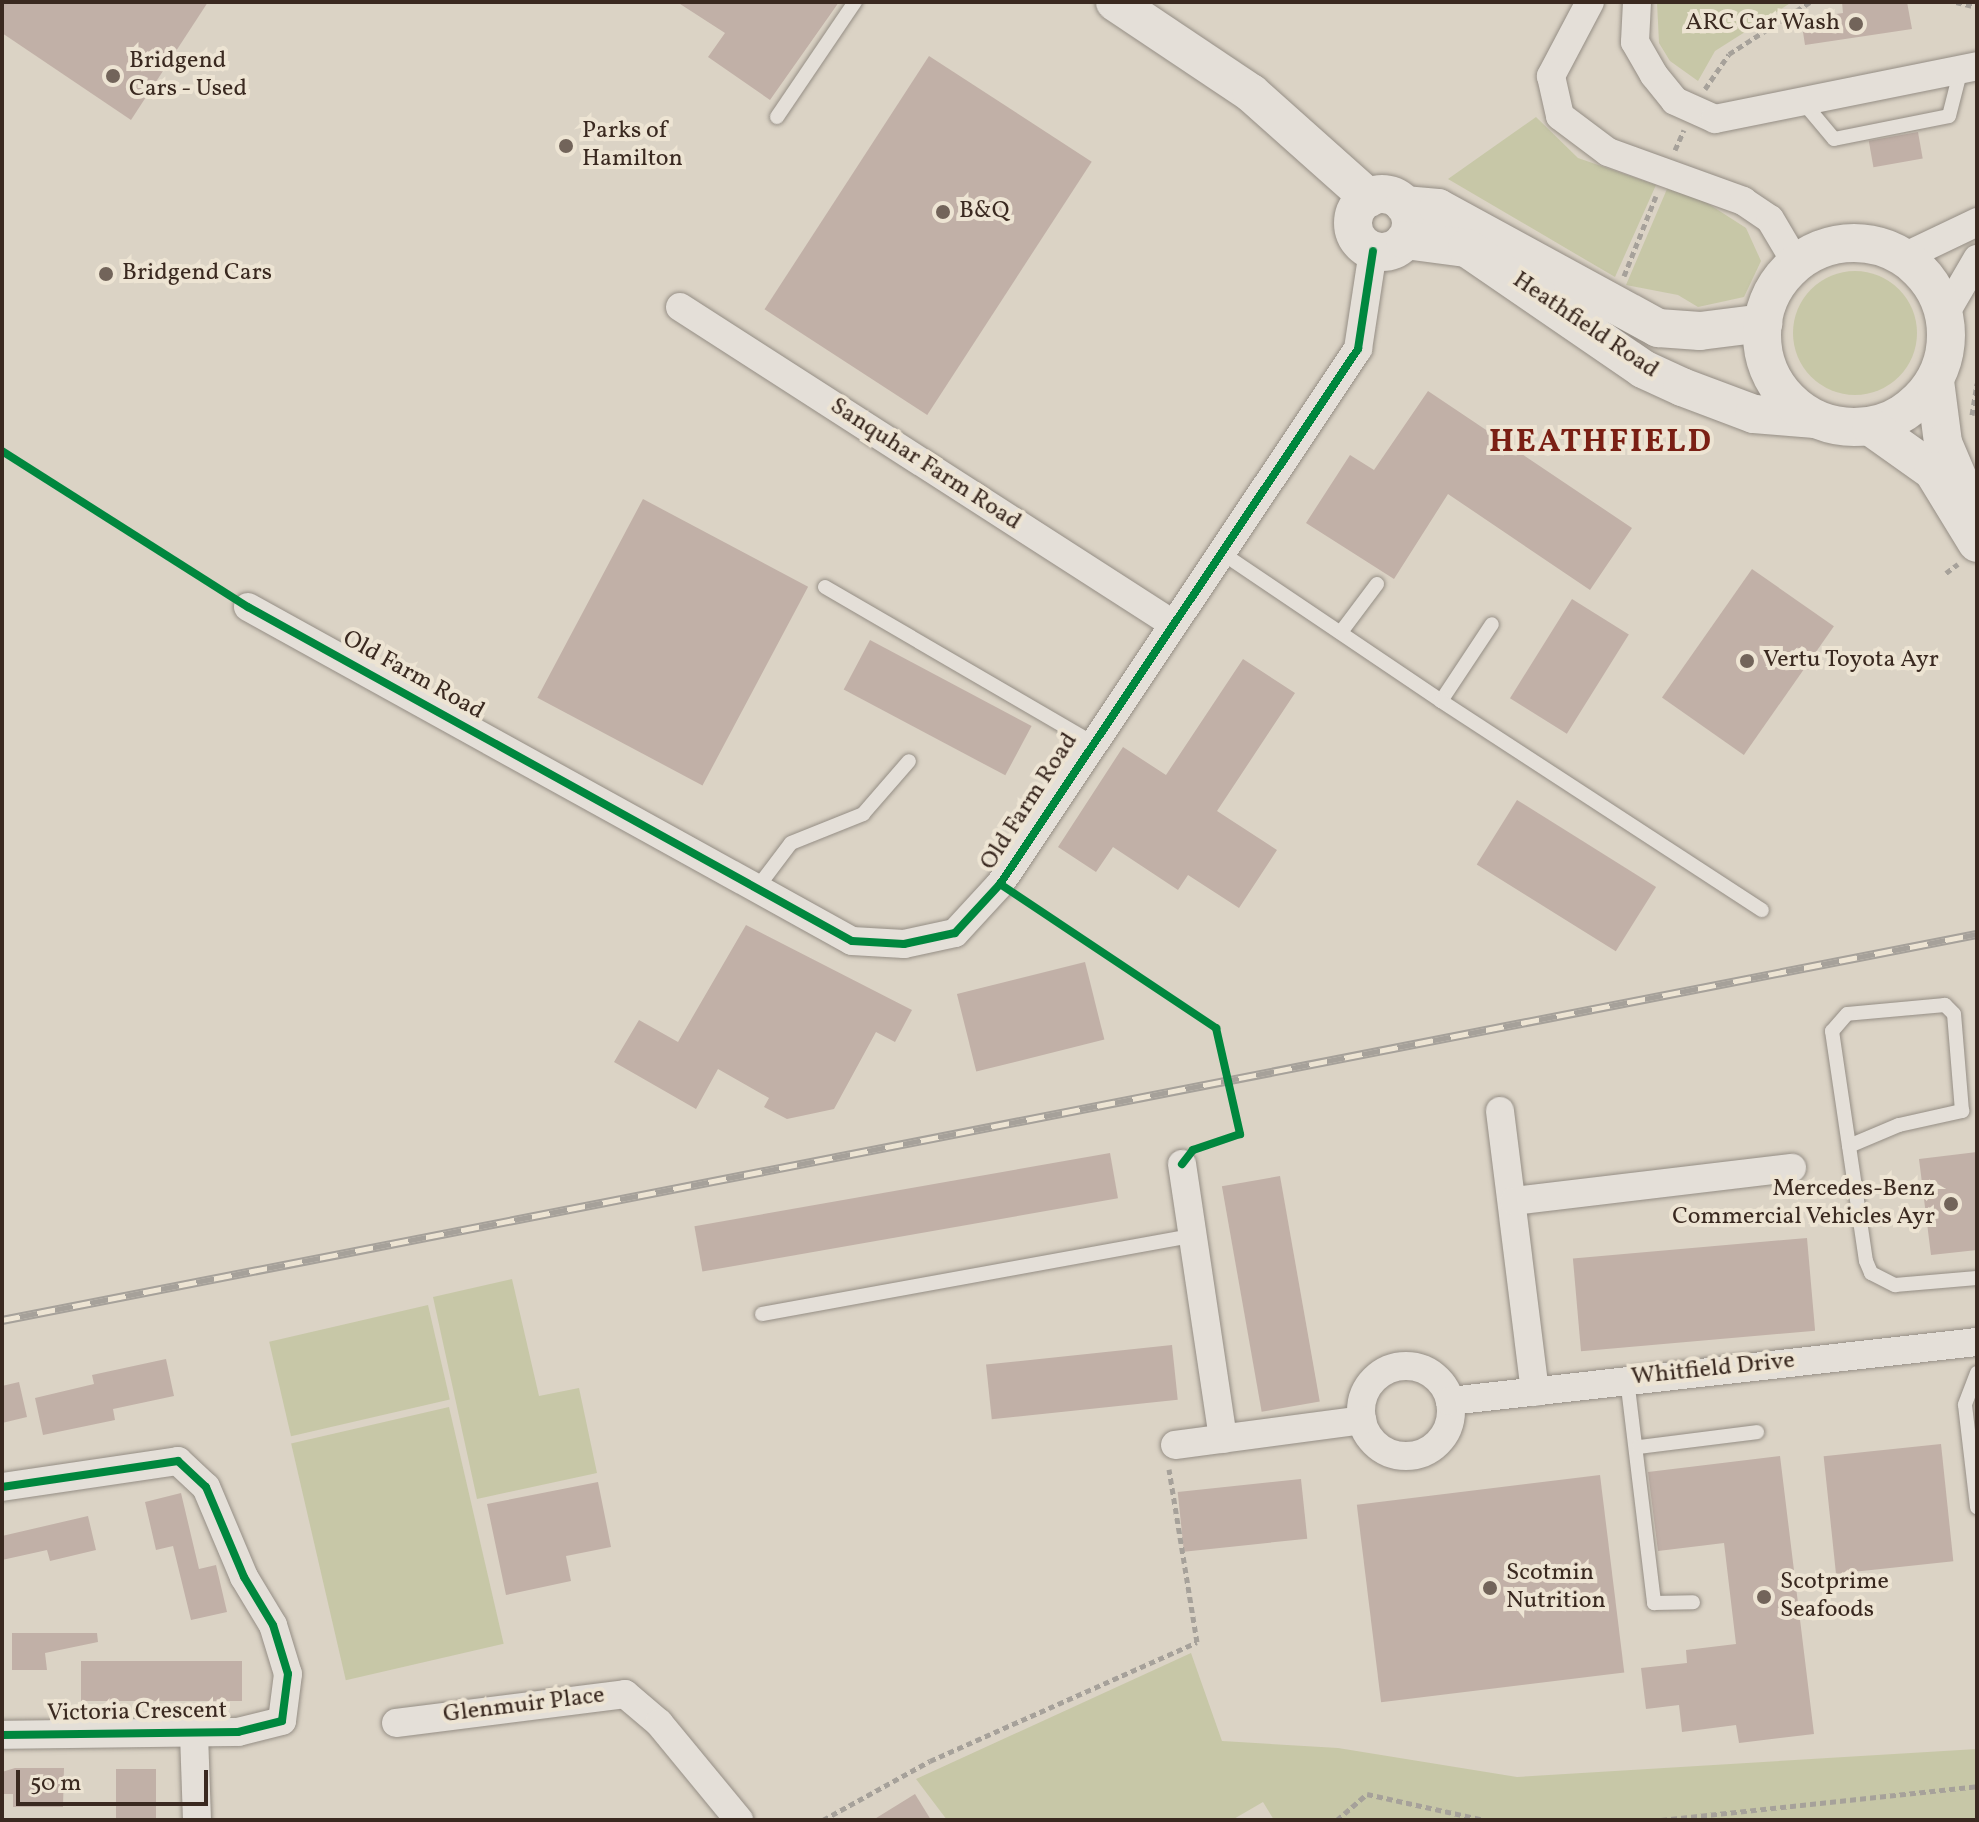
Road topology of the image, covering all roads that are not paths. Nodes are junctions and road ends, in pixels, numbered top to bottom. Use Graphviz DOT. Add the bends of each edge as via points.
graph roads {
  1 [pos="855,2"];
  2 [pos="1115,2"];
  3 [pos="1590,2"];
  4 [pos="1637,2"];
  5 [pos="1969,68"];
  6 [pos="1803,102"];
  7 [pos="777,117"];
  8 [pos="1977,222"];
  9 [pos="1388,223"];
  10 [pos="1904,257"];
  11 [pos="1977,259"];
  12 [pos="1796,263"];
  13 [pos="680,307"];
  14 [pos="1945,314"];
  15 [pos="1763,323"];
  16 [pos="1935,381"];
  17 [pos="1815,419"];
  18 [pos="1871,427"];
  19 [pos="1977,511"];
  20 [pos="1977,543"];
  21 [pos="1219,551"];
  22 [pos="1377,584"];
  23 [pos="825,587"];
  24 [pos="248,607"];
  25 [pos="1170,622"];
  26 [pos="1492,624"];
  27 [pos="1341,632"];
  28 [pos="1441,701"];
  29 [pos="1093,743"];
  30 [pos="909,761"];
  31 [pos="757,888"];
  32 [pos="1762,910"];
  33 [pos="1500,1111"];
  34 [pos="1849,1146"];
  35 [pos="1182,1164"];
  36 [pos="1792,1168"];
  37 [pos="1514,1201"];
  38 [pos="1193,1236"];
  39 [pos="1977,1278"];
  40 [pos="762,1314"];
  41 [pos="1977,1342"];
  42 [pos="1977,1373"];
  43 [pos="1627,1379"];
  44 [pos="1535,1392"];
  45 [pos="1450,1401"];
  46 [pos="1362,1420"];
  47 [pos="1757,1432"];
  48 [pos="1223,1439"];
  49 [pos="1175,1445"];
  50 [pos="1639,1447"];
  51 [pos="2,1487"];
  52 [pos="1977,1507"];
  53 [pos="1693,1602"];
  54 [pos="396,1723"];
  55 [pos="194,1734"];
  56 [pos="2,1735"];
  57 [pos="197,1820"];
  58 [pos="739,1820"];
  1 -- 7 [label="lane"];
  2 -- 9 [label="main road" via="1251,93"];
  3 -- 12 [label="street" via="1551,76 1560,116 1608,152 1743,201 1770,219"];
  4 -- 6 [label="street" via="1635,42 1675,101 1715,119"];
  5 -- 6 [label="street"];
  5 -- 6 [label="lane" via="1949,116 1834,139"];
  8 -- 10 [label="street"];
  9 -- 15 [label="main road, Heathfield Road" via="1438,208 1658,328 1700,331"];
  9 -- 17 [label="main road, Heathfield Road" via="1467,248 1643,369 1682,387 1754,414"];
  9 -- 21 [label="street, Old Farm Road" via="1358,349"];
  10 -- 12 [label="main road" via="1854,242 1831,245"];
  10 -- 14 [label="main road" via="1924,273"];
  11 -- 14 [label="street"];
  12 -- 15 [label="main road" via="1778,281"];
  13 -- 25 [label="street, Sanquhar Farm Road"];
  14 -- 16 [label="main road" via="1948,336"];
  15 -- 17 [label="main road" via="1767,366 1778,388"];
  16 -- 18 [label="main road" via="1897,418"];
  16 -- 19 [label="main road" via="1943,443"];
  17 -- 18 [label="main road"];
  18 -- 20 [label="main road" via="1933,471"];
  21 -- 25 [label="street, Old Farm Road"];
  21 -- 27 [label="lane"];
  22 -- 27 [label="lane"];
  23 -- 29 [label="lane"];
  24 -- 31 [label="street, Old Farm Road"];
  25 -- 29 [label="street, Old Farm Road"];
  26 -- 28 [label="lane"];
  27 -- 28 [label="lane"];
  28 -- 32 [label="lane"];
  29 -- 31 [label="street, Old Farm Road" via="981,911 955,933 904,944 852,941"];
  30 -- 31 [label="lane" via="863,814 791,843"];
  33 -- 37 [label="street"];
  34 -- 34 [label="lane" via="1834,1022 1847,1014 1945,1005 1954,1014 1962,1111 1899,1125"];
  34 -- 39 [label="lane" via="1871,1273 1895,1285"];
  35 -- 38 [label="street"];
  36 -- 37 [label="street"];
  37 -- 44 [label="street"];
  38 -- 40 [label="lane"];
  38 -- 48 [label="street"];
  41 -- 43 [label="street, Whitfield Drive"];
  42 -- 52 [label="lane" via="1965,1405"];
  43 -- 44 [label="street, Whitfield Drive"];
  43 -- 50 [label="lane"];
  44 -- 45 [label="street, Whitfield Drive"];
  45 -- 46 [label="street" via="1436,1378 1398,1367 1372,1383"];
  45 -- 46 [label="street" via="1446,1433 1412,1456 1383,1450"];
  46 -- 48 [label="street"];
  47 -- 50 [label="lane"];
  48 -- 49 [label="street"];
  50 -- 53 [label="lane" via="1654,1603"];
  51 -- 55 [label="street, Victoria Crescent" via="151,1461 178,1461 206,1487 244,1577 273,1625 288,1674 282,1721"];
  54 -- 58 [label="street, Glenmuir Place" via="625,1694 659,1723"];
  55 -- 56 [label="street, Victoria Crescent"];
  55 -- 57 [label="street"];
}
